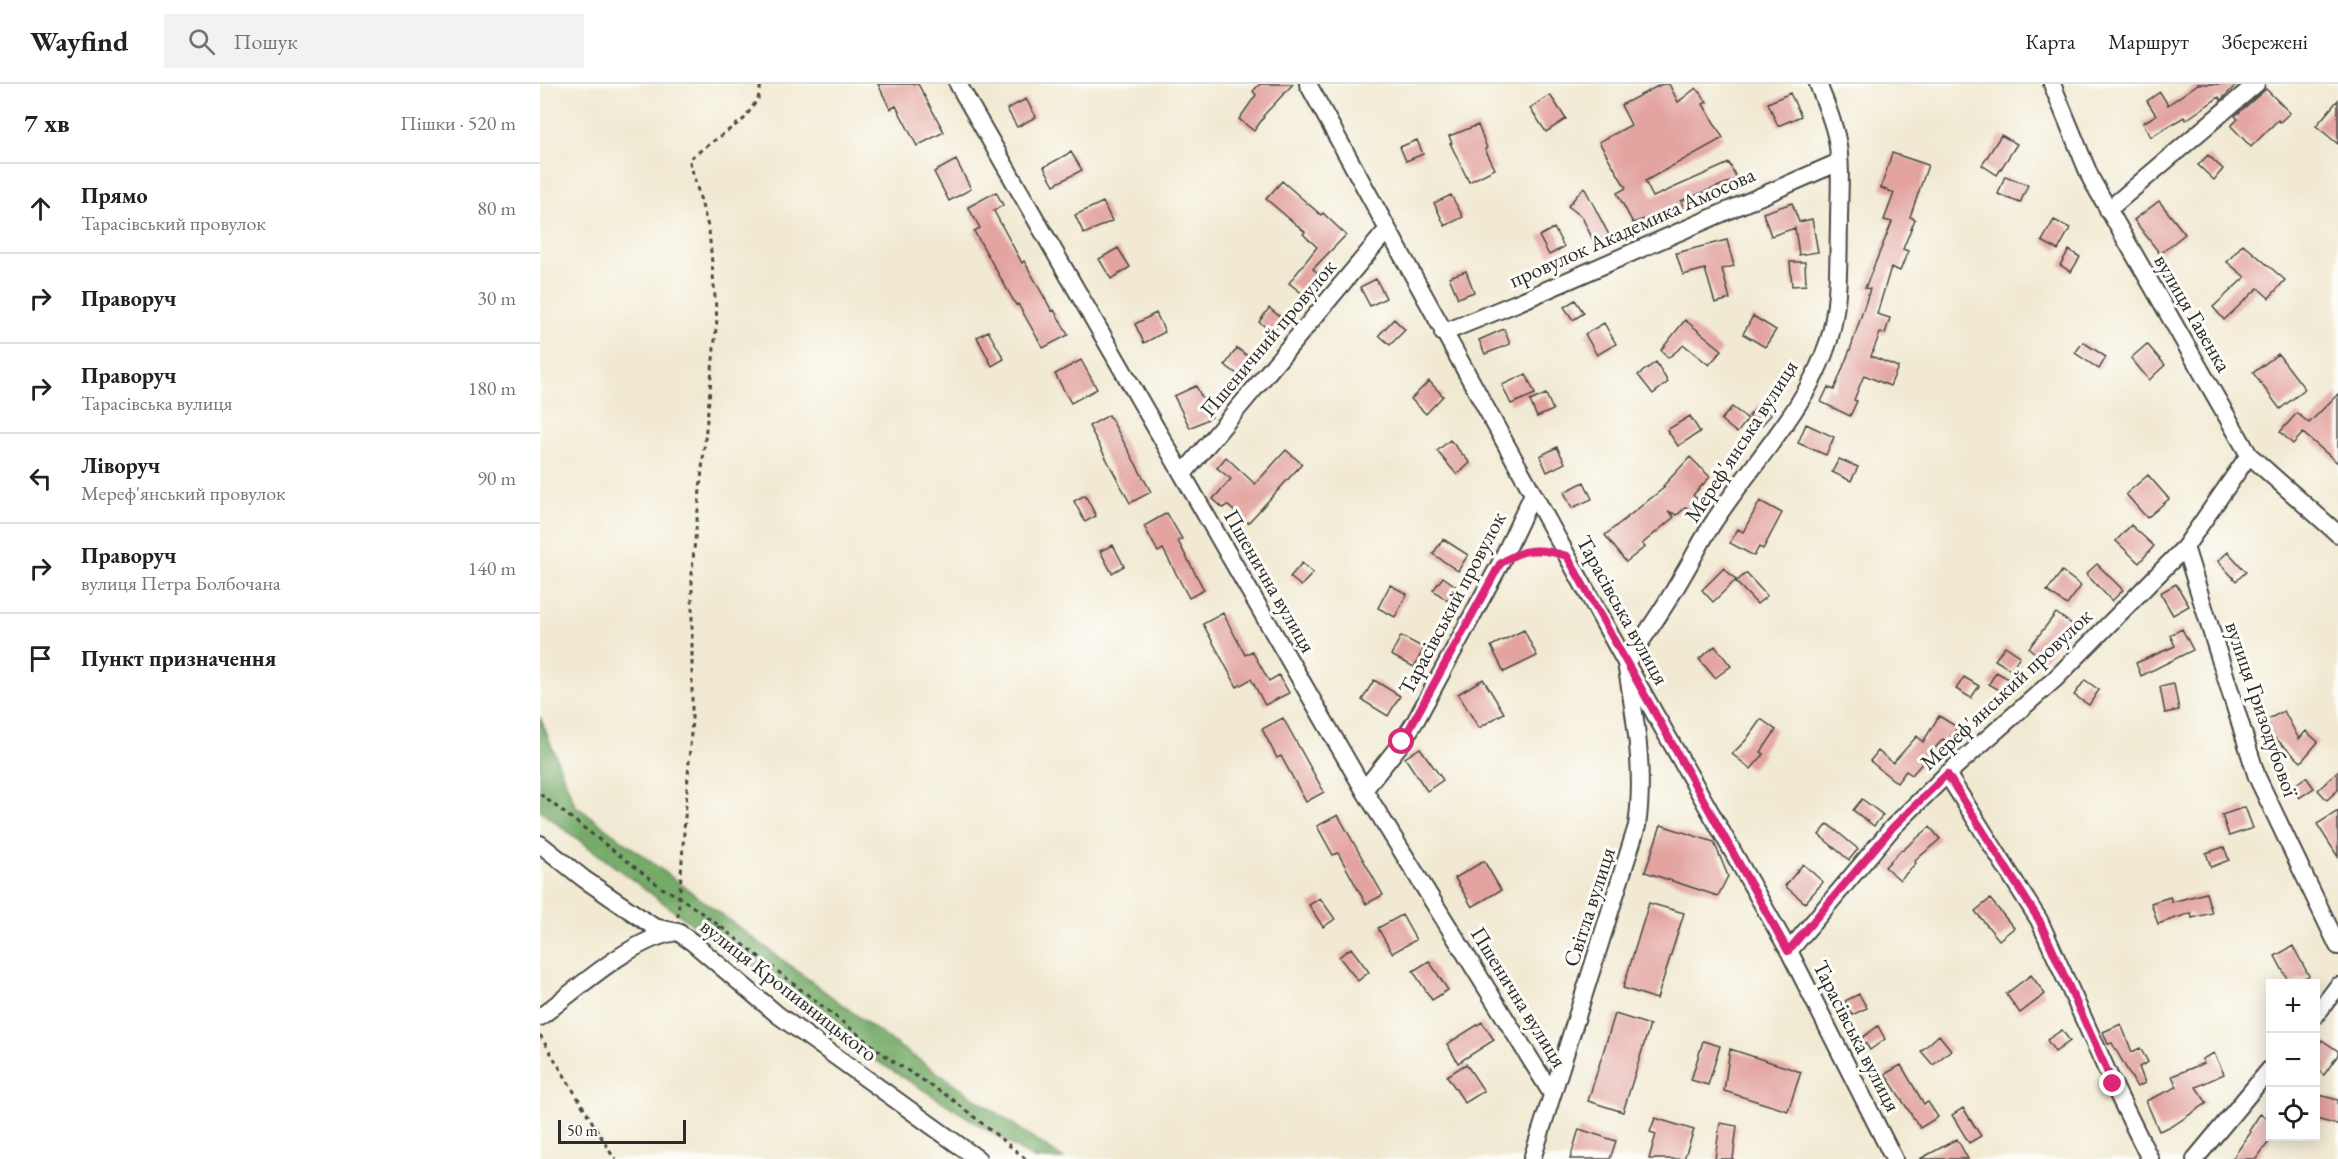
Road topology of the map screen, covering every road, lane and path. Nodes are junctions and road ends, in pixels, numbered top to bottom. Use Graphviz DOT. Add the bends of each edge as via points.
graph roads {
  1 [pos="761,84"];
  2 [pos="958,84"];
  3 [pos="1308,84"];
  4 [pos="1818,84"];
  5 [pos="2052,84"];
  6 [pos="2256,84"];
  7 [pos="1839,162"];
  8 [pos="2108,210"];
  9 [pos="1387,230"];
  10 [pos="1443,333"];
  11 [pos="2249,454"];
  12 [pos="1183,474"];
  13 [pos="1533,494"];
  14 [pos="2338,534"];
  15 [pos="2185,547"];
  16 [pos="1567,556"];
  17 [pos="1500,564"];
  18 [pos="1626,663"];
  19 [pos="1947,774"];
  20 [pos="1364,790"];
  21 [pos="540,794"];
  22 [pos="540,844"];
  23 [pos="678,896"];
  24 [pos="678,932"];
  25 [pos="2338,946"];
  26 [pos="1788,951"];
  27 [pos="2338,986"];
  28 [pos="2320,1010"];
  29 [pos="540,1017"];
  30 [pos="540,1035"];
  31 [pos="2266,1075"];
  32 [pos="1552,1094"];
  33 [pos="616,1159"];
  34 [pos="978,1159"];
  35 [pos="1026,1159"];
  36 [pos="1532,1159"];
  37 [pos="1894,1159"];
  38 [pos="2150,1159"];
  39 [pos="2195,1159"];
  1 -- 23 [label="path" via="758,99 744,119 689,159 709,230 717,319 692,570 692,719"];
  2 -- 12 [label="street, Пшенична вулиця"];
  3 -- 9 [label="street, Тарасівська вулиця"];
  4 -- 7 [label="street, Мереф'янська вулиця" via="1837,140"];
  5 -- 8 [label="street, вулиця Гавенка"];
  6 -- 8 [label="street"];
  7 -- 10 [label="street, провулок Академика Амосова"];
  7 -- 18 [label="street, Мереф'янська вулиця" via="1838,273 1829,340 1788,418 1710,526 1656,622"];
  8 -- 11 [label="street, вулиця Гавенка"];
  9 -- 10 [label="street, Тарасівська вулиця"];
  9 -- 12 [label="street, Пшеничний провулок"];
  10 -- 13 [label="street, Тарасівська вулиця"];
  11 -- 14 [label="street, вулиця Гавенка"];
  11 -- 15 [label="street, Мереф'янський провулок"];
  12 -- 20 [label="street, Пшенична вулиця"];
  13 -- 16 [label="street, Тарасівська вулиця"];
  13 -- 17 [label="street, Тарасівський провулок"];
  15 -- 19 [label="street, Мереф'янський провулок" via="2055,679"];
  15 -- 25 [label="street, вулиця Гризодубової" via="2257,777"];
  16 -- 17 [label="path" via="1529,550"];
  16 -- 18 [label="street, Тарасівська вулиця"];
  17 -- 20 [label="street, Тарасівський провулок" via="1407,735"];
  18 -- 26 [label="street, Тарасівська вулиця"];
  18 -- 32 [label="street, Світла вулиця" via="1639,738 1641,802 1637,826"];
  19 -- 26 [label="street, Мереф'янський провулок" via="1885,836"];
  19 -- 38 [label="street" via="2039,920"];
  20 -- 32 [label="street, Пшенична вулиця"];
  21 -- 23 [label="path"];
  22 -- 24 [label="street, вулиця Кропивницького" via="654,927"];
  23 -- 35 [label="path" via="891,1060 952,1099"];
  24 -- 29 [label="street" via="656,935 635,945"];
  24 -- 34 [label="street, вулиця Кропивницького" via="778,1015"];
  26 -- 37 [label="street, Тарасівська вулиця"];
  27 -- 28 [label="street"];
  30 -- 33 [label="path"];
  31 -- 39 [label="street"];
  32 -- 36 [label="street, Світла вулиця"];
}
